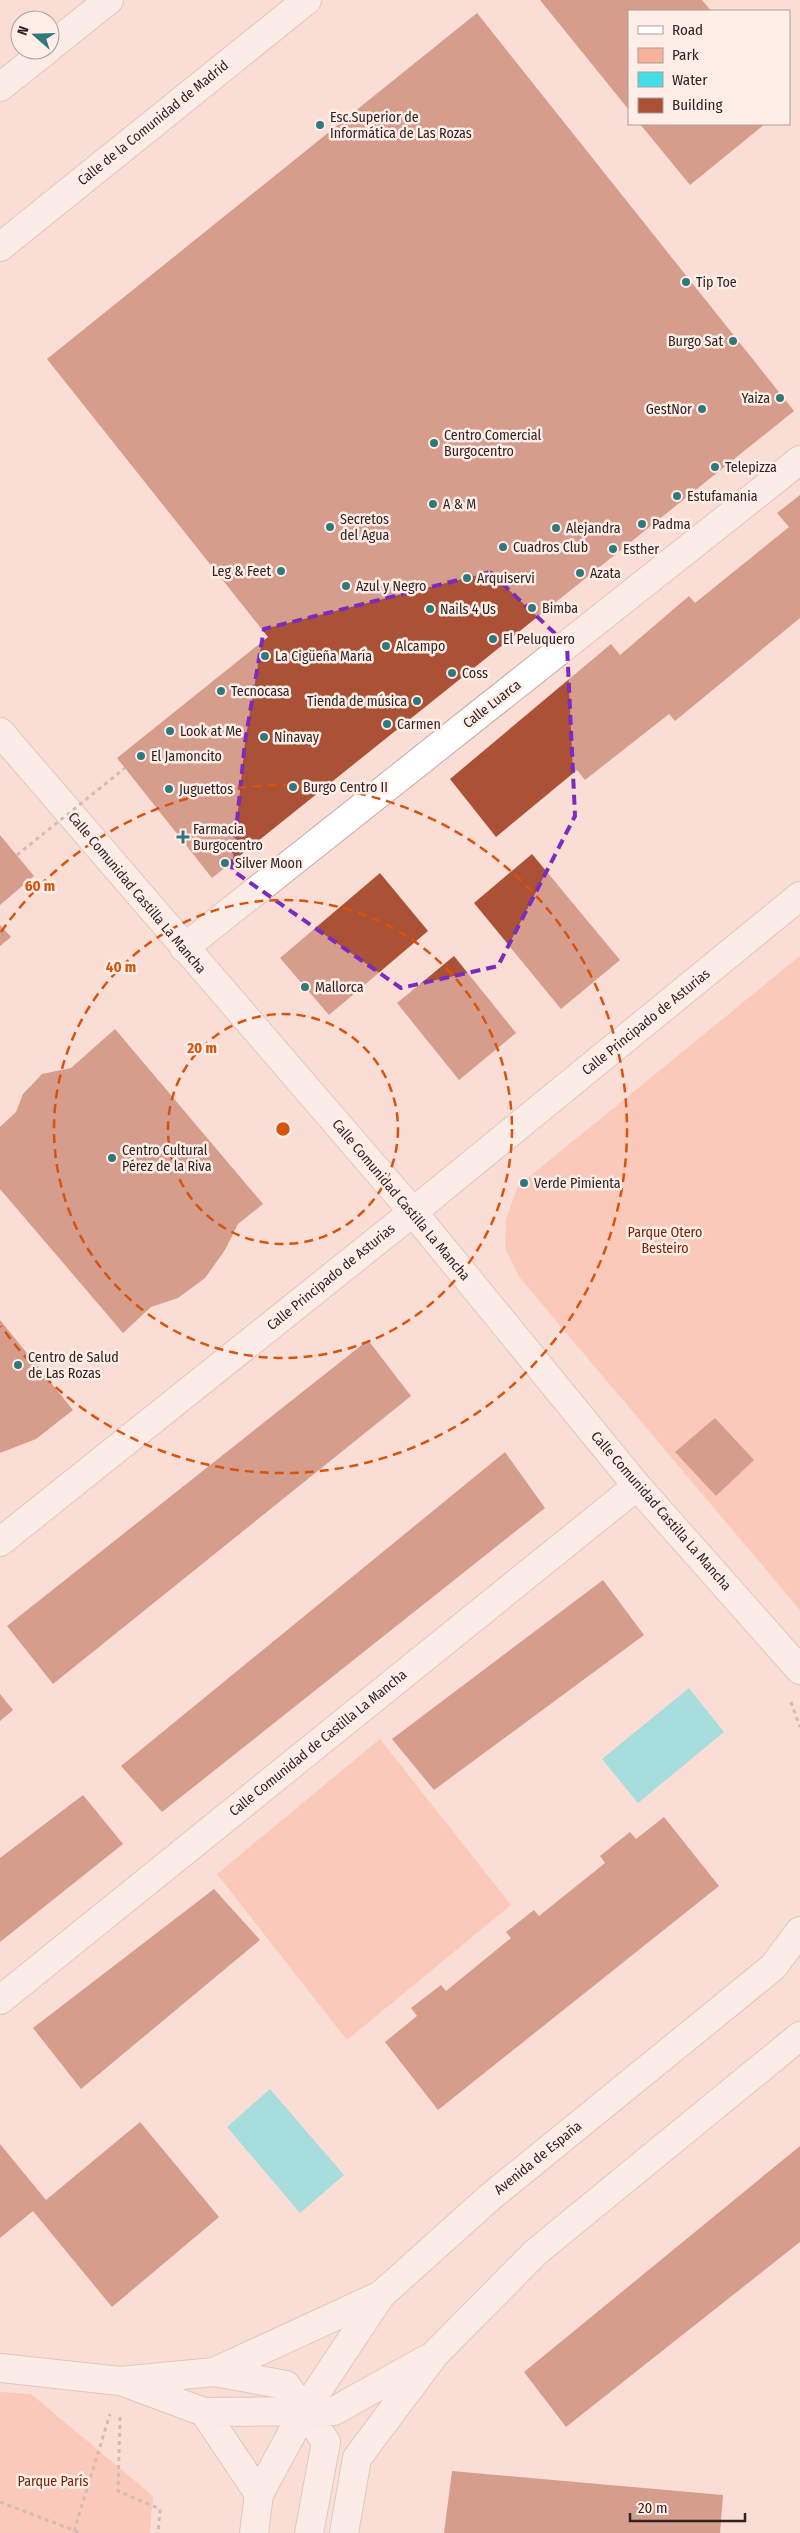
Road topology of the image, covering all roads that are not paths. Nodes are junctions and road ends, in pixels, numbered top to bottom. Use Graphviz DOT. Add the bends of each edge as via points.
graph roads {
  1 [pos="109,0"];
  2 [pos="307,0"];
  3 [pos="60,39"];
  4 [pos="34,60"];
  5 [pos="0,87"];
  6 [pos="0,247"];
  7 [pos="800,460"];
  8 [pos="0,732"];
  9 [pos="800,896"];
  10 [pos="184,948"];
  11 [pos="413,1212"];
  12 [pos="637,1486"];
  13 [pos="0,1542"];
  14 [pos="800,1670"];
  15 [pos="800,1931"];
  16 [pos="0,2000"];
  17 [pos="800,2036"];
  18 [pos="381,2295"];
  19 [pos="435,2354"];
  20 [pos="0,2368"];
  21 [pos="214,2372"];
  22 [pos="120,2381"];
  23 [pos="304,2411"];
  24 [pos="204,2412"];
  25 [pos="259,2494"];
  26 [pos="254,2533"];
  27 [pos="309,2533"];
  28 [pos="344,2533"];
  1 -- 3 [label="main road"];
  2 -- 6 [label="main road, Calle de la Comunidad de Madrid"];
  4 -- 5 [label="main road"];
  7 -- 10 [label="main road, Calle Luarca"];
  8 -- 10 [label="main road, Calle Comunidad Castilla La Mancha"];
  9 -- 11 [label="main road, Calle Principado de Asturias"];
  10 -- 11 [label="main road, Calle Comunidad Castilla La Mancha"];
  11 -- 12 [label="main road, Calle Comunidad Castilla La Mancha"];
  11 -- 13 [label="main road, Calle Principado de Asturias"];
  12 -- 14 [label="main road, Calle Comunidad Castilla La Mancha"];
  12 -- 16 [label="main road, Calle Comunidad de Castilla La Mancha"];
  15 -- 18 [label="main road, Avenida de España" via="773,1967 489,2198"];
  17 -- 19 [label="main road" via="536,2252"];
  18 -- 21 [label="main road"];
  18 -- 23 [label="main road, Avenida de España"];
  19 -- 23 [label="main road" via="334,2411"];
  19 -- 28 [label="main road" via="357,2458"];
  20 -- 22 [label="main road"];
  21 -- 22 [label="main road"];
  21 -- 23 [label="main road" via="286,2385"];
  22 -- 24 [label="main road"];
  23 -- 24 [label="main road"];
  23 -- 25 [label="main road, Avenida de España"];
  23 -- 27 [label="main road" via="326,2442"];
  24 -- 25 [label="main road"];
  25 -- 26 [label="main road, Avenida de España"];
}
